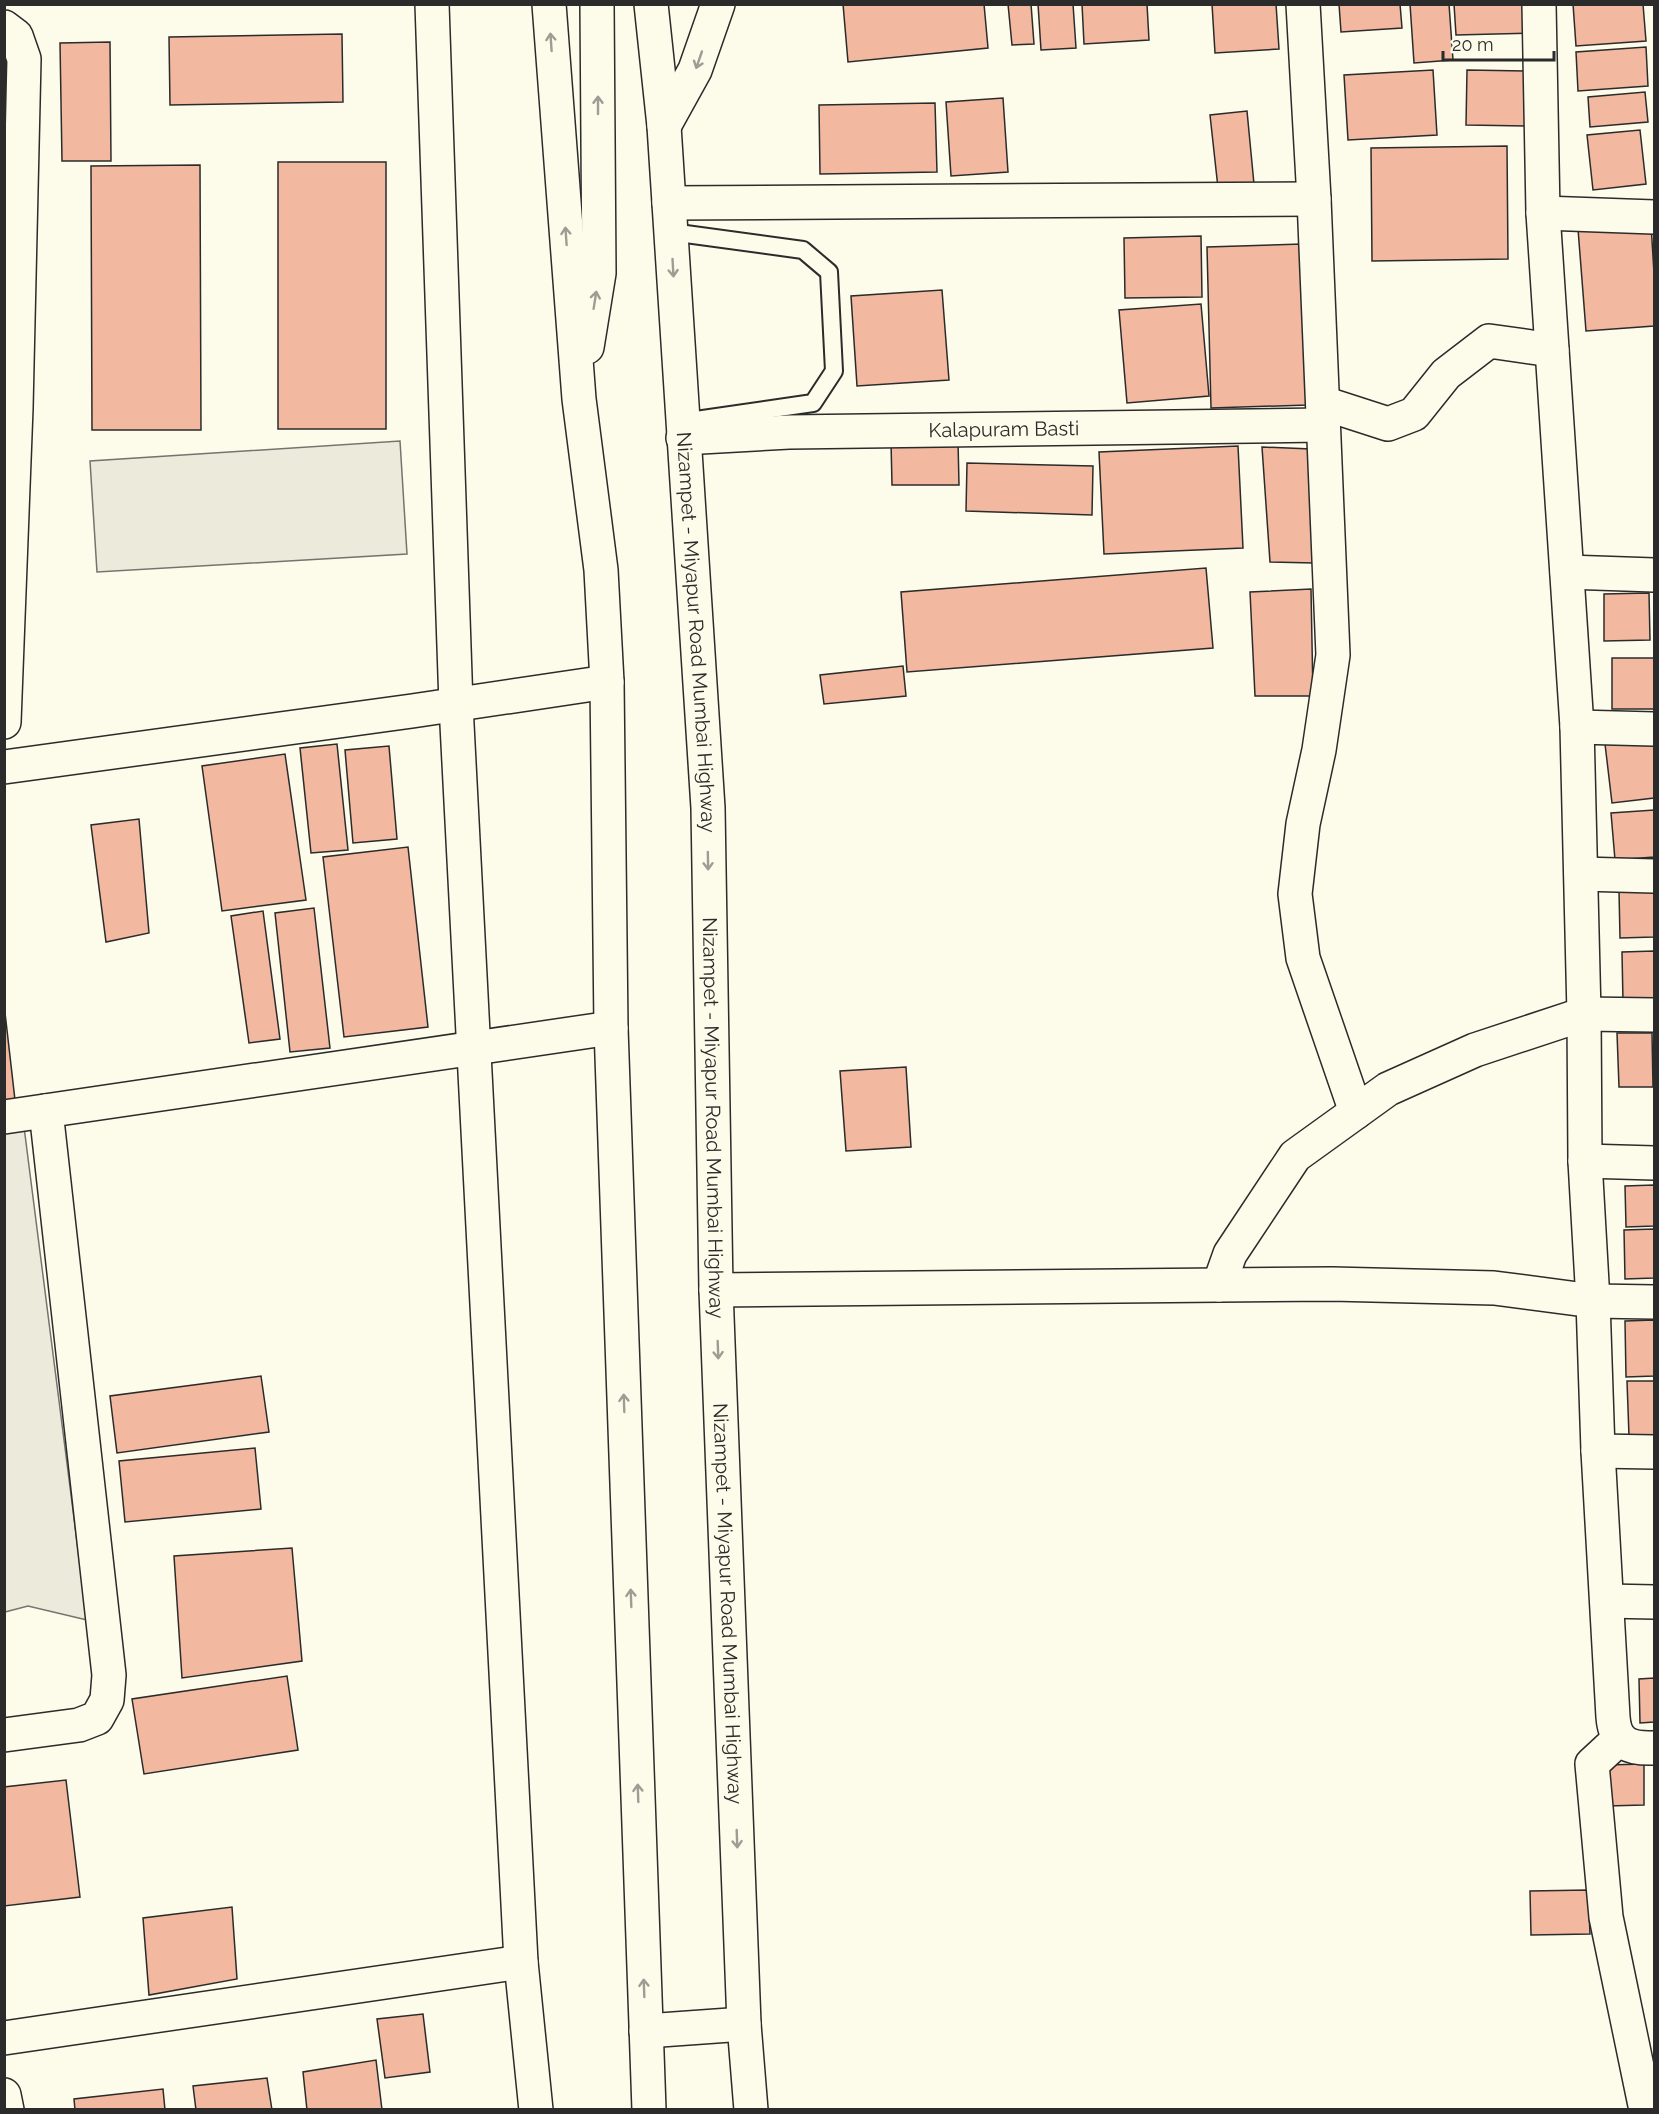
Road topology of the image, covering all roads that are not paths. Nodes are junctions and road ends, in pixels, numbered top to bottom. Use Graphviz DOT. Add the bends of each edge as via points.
graph roads {
  1 [pos="432,4"];
  2 [pos="549,4"];
  3 [pos="597,4"];
  4 [pos="651,4"];
  5 [pos="718,4"];
  6 [pos="1303,4"];
  7 [pos="1539,4"];
  8 [pos="4,27"];
  9 [pos="664,126"];
  10 [pos="1314,199"];
  11 [pos="1543,213"];
  12 [pos="1654,217"];
  13 [pos="670,218"];
  14 [pos="1552,350"];
  15 [pos="579,399"];
  16 [pos="10,408"];
  17 [pos="1323,414"];
  18 [pos="683,430"];
  19 [pos="1567,572"];
  20 [pos="1654,575"];
  21 [pos="607,682"];
  22 [pos="456,705"];
  23 [pos="4,722"];
  24 [pos="1577,727"];
  25 [pos="1654,729"];
  26 [pos="4,767"];
  27 [pos="1581,874"];
  28 [pos="1654,876"];
  29 [pos="1584,1014"];
  30 [pos="1654,1015"];
  31 [pos="611,1028"];
  32 [pos="475,1048"];
  33 [pos="46,1111"];
  34 [pos="1356,1112"];
  35 [pos="4,1117"];
  36 [pos="1585,1161"];
  37 [pos="1654,1163"];
  38 [pos="1219,1285"];
  39 [pos="716,1290"];
  40 [pos="1593,1301"];
  41 [pos="1654,1302"];
  42 [pos="1598,1451"];
  43 [pos="1654,1452"];
  44 [pos="1607,1601"];
  45 [pos="1654,1602"];
  46 [pos="4,1735"];
  47 [pos="1620,1739"];
  48 [pos="1654,1748"];
  49 [pos="521,1962"];
  50 [pos="744,2024"];
  51 [pos="646,2031"];
  52 [pos="4,2038"];
  53 [pos="4,2095"];
  54 [pos="7,2109"];
  55 [pos="536,2109"];
  56 [pos="649,2109"];
  57 [pos="751,2109"];
  58 [pos="1646,2109"];
  1 -- 22 [label="main road"];
  15 -- 2 [label="main road, one-way"];
  15 -- 3 [label="main road, one-way" via="599,273"];
  4 -- 9 [label="main road, Nizampet - Miyapur Road Mumbai Highway"];
  5 -- 9 [label="main road, one-way" via="695,70"];
  6 -- 10 [label="main road"];
  7 -- 11 [label="main road"];
  8 -- 16 [label="main road" via="16,36 24,59"];
  9 -- 13 [label="main road, Nizampet - Miyapur Road Mumbai Highway"];
  10 -- 13 [label="main road"];
  10 -- 17 [label="main road"];
  11 -- 12 [label="main road"];
  11 -- 14 [label="main road"];
  13 -- 18 [label="main road, Nizampet - Miyapur Road Mumbai Highway, one-way"];
  13 -- 18 [label="lane" via="803,250 829,272 834,371 813,403"];
  14 -- 17 [label="main road, Kalapuram Basti" via="1489,341 1446,374 1414,414 1388,424"];
  14 -- 19 [label="main road"];
  15 -- 21 [label="main road" via="601,570"];
  16 -- 23 [label="main road"];
  17 -- 18 [label="main road, Kalapuram Basti" via="789,432"];
  17 -- 34 [label="main road" via="1333,655 1295,894 1303,958"];
  18 -- 39 [label="main road, Nizampet - Miyapur Road Mumbai Highway, one-way" via="708,808"];
  19 -- 20 [label="main road"];
  19 -- 24 [label="main road"];
  21 -- 22 [label="main road"];
  21 -- 31 [label="main road"];
  22 -- 26 [label="main road"];
  22 -- 32 [label="main road"];
  24 -- 25 [label="main road"];
  24 -- 27 [label="main road"];
  27 -- 28 [label="main road"];
  27 -- 29 [label="main road"];
  29 -- 30 [label="main road"];
  29 -- 34 [label="main road" via="1474,1050 1388,1089"];
  29 -- 36 [label="main road"];
  31 -- 32 [label="main road"];
  51 -- 31 [label="main road, one-way"];
  32 -- 33 [label="main road"];
  32 -- 49 [label="main road"];
  33 -- 35 [label="main road"];
  33 -- 46 [label="main road" via="109,1675 107,1700 97,1718 79,1725"];
  34 -- 38 [label="main road" via="1295,1156 1230,1254"];
  36 -- 37 [label="main road"];
  36 -- 40 [label="main road"];
  38 -- 39 [label="main road"];
  38 -- 40 [label="main road" via="1494,1288"];
  39 -- 50 [label="main road, Nizampet - Miyapur Road Mumbai Highway, one-way"];
  40 -- 41 [label="main road"];
  40 -- 42 [label="main road"];
  42 -- 43 [label="main road"];
  42 -- 44 [label="main road"];
  44 -- 45 [label="main road"];
  44 -- 47 [label="main road" via="1613,1717"];
  47 -- 48 [label="main road" via="1635,1749"];
  47 -- 58 [label="main road" via="1592,1764 1606,1917"];
  49 -- 52 [label="main road"];
  49 -- 55 [label="main road"];
  50 -- 51 [label="main road"];
  50 -- 57 [label="main road, Nizampet - Miyapur Road Mumbai Highway"];
  51 -- 56 [label="main road"];
  53 -- 54 [label="main road"];
}
